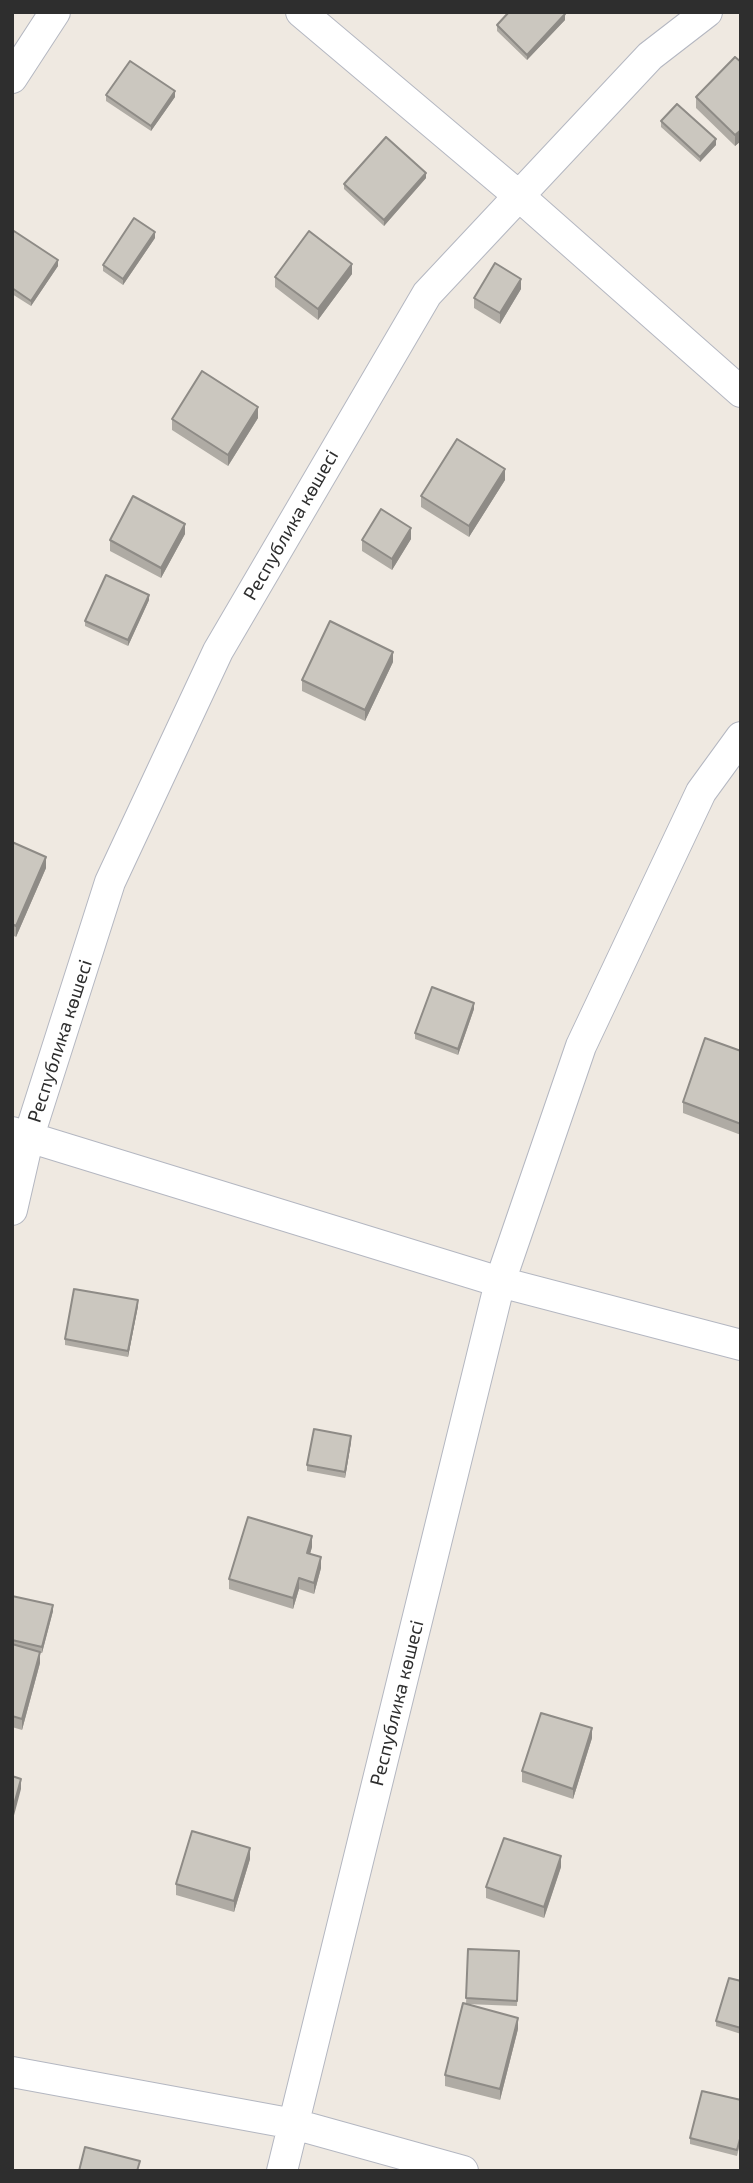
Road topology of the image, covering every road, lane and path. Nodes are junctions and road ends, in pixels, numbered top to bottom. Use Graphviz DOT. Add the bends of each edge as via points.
graph roads {
  1 [pos="55,12"];
  2 [pos="301,12"];
  3 [pos="707,12"];
  4 [pos="12,78"];
  5 [pos="519,195"];
  6 [pos="741,392"];
  7 [pos="741,737"];
  8 [pos="21,1134"];
  9 [pos="12,1210"];
  10 [pos="500,1282"];
  11 [pos="741,1345"];
  12 [pos="12,2072"];
  13 [pos="294,2124"];
  14 [pos="282,2171"];
  15 [pos="464,2171"];
  1 -- 4 [label="street"];
  2 -- 5 [label="street"];
  3 -- 5 [label="street, Республика көшесі" via="650,56"];
  5 -- 6 [label="street"];
  5 -- 8 [label="street, Республика көшесі" via="426,294 218,651 110,882"];
  7 -- 10 [label="street, Республика көшесі" via="701,792 582,1046"];
  8 -- 9 [label="street, Республика көшесі"];
  8 -- 10 [label="street, Республика көшесі"];
  10 -- 11 [label="street, Республика көшесі"];
  10 -- 13 [label="street, Республика көшесі"];
  12 -- 13 [label="street"];
  13 -- 14 [label="street, Республика көшесі"];
  13 -- 15 [label="street"];
}
